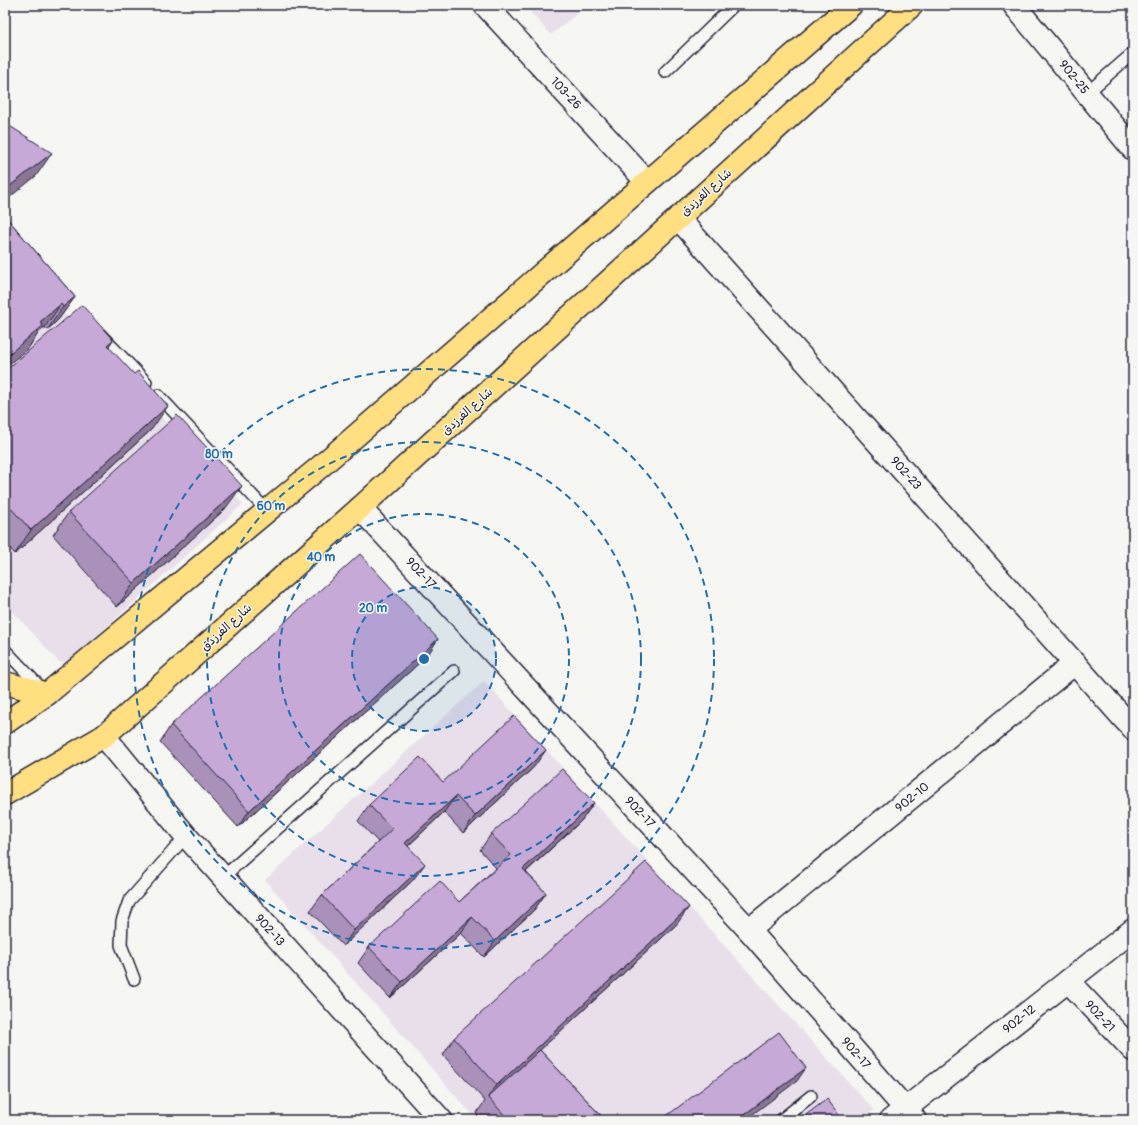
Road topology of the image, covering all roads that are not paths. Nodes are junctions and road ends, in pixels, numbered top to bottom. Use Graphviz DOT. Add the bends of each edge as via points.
graph roads {
  1 [pos="485,5"];
  2 [pos="734,5"];
  3 [pos="851,5"];
  4 [pos="912,5"];
  5 [pos="1014,5"];
  6 [pos="1133,53"];
  7 [pos="665,72"];
  8 [pos="1087,93"];
  9 [pos="1133,149"];
  10 [pos="647,182"];
  11 [pos="678,218"];
  12 [pos="92,325"];
  13 [pos="360,508"];
  14 [pos="267,511"];
  15 [pos="5,650"];
  16 [pos="1075,663"];
  17 [pos="454,671"];
  18 [pos="5,683"];
  19 [pos="47,694"];
  20 [pos="5,723"];
  21 [pos="1133,729"];
  22 [pos="104,736"];
  23 [pos="5,794"];
  24 [pos="186,836"];
  25 [pos="223,877"];
  26 [pos="749,930"];
  27 [pos="1133,930"];
  28 [pos="134,979"];
  29 [pos="1068,981"];
  30 [pos="1133,1050"];
  31 [pos="811,1096"];
  32 [pos="904,1116"];
  33 [pos="440,1120"];
  34 [pos="781,1120"];
  1 -- 10 [label="street, 103-26"];
  2 -- 7 [label="lane"];
  3 -- 10 [label="main road"];
  4 -- 11 [label="main road, شارع الفرزدق"];
  5 -- 8 [label="street, 902-25"];
  6 -- 8 [label="lane"];
  8 -- 9 [label="street, 902-25"];
  10 -- 14 [label="main road"];
  11 -- 13 [label="main road, شارع الفرزدق"];
  11 -- 16 [label="street, 902-23"];
  12 -- 14 [label="lane"];
  13 -- 22 [label="main road, شارع الفرزدق"];
  13 -- 26 [label="street, 902-17"];
  14 -- 19 [label="main road"];
  15 -- 19 [label="lane"];
  16 -- 21 [label="street, 902-23"];
  16 -- 26 [label="street, 902-10"];
  17 -- 25 [label="lane"];
  18 -- 19 [label="main road"];
  19 -- 20 [label="main road"];
  22 -- 23 [label="main road, شارع الفرزدق"];
  22 -- 24 [label="street, 902-13"];
  24 -- 25 [label="street, 902-13"];
  24 -- 28 [label="lane" via="128,901 122,921 121,945"];
  25 -- 33 [label="street, 902-13"];
  26 -- 32 [label="street, 902-17"];
  27 -- 29 [label="street, 902-12"];
  29 -- 30 [label="street, 902-21"];
  29 -- 32 [label="street, 902-12"];
  31 -- 34 [label="lane"];
}
